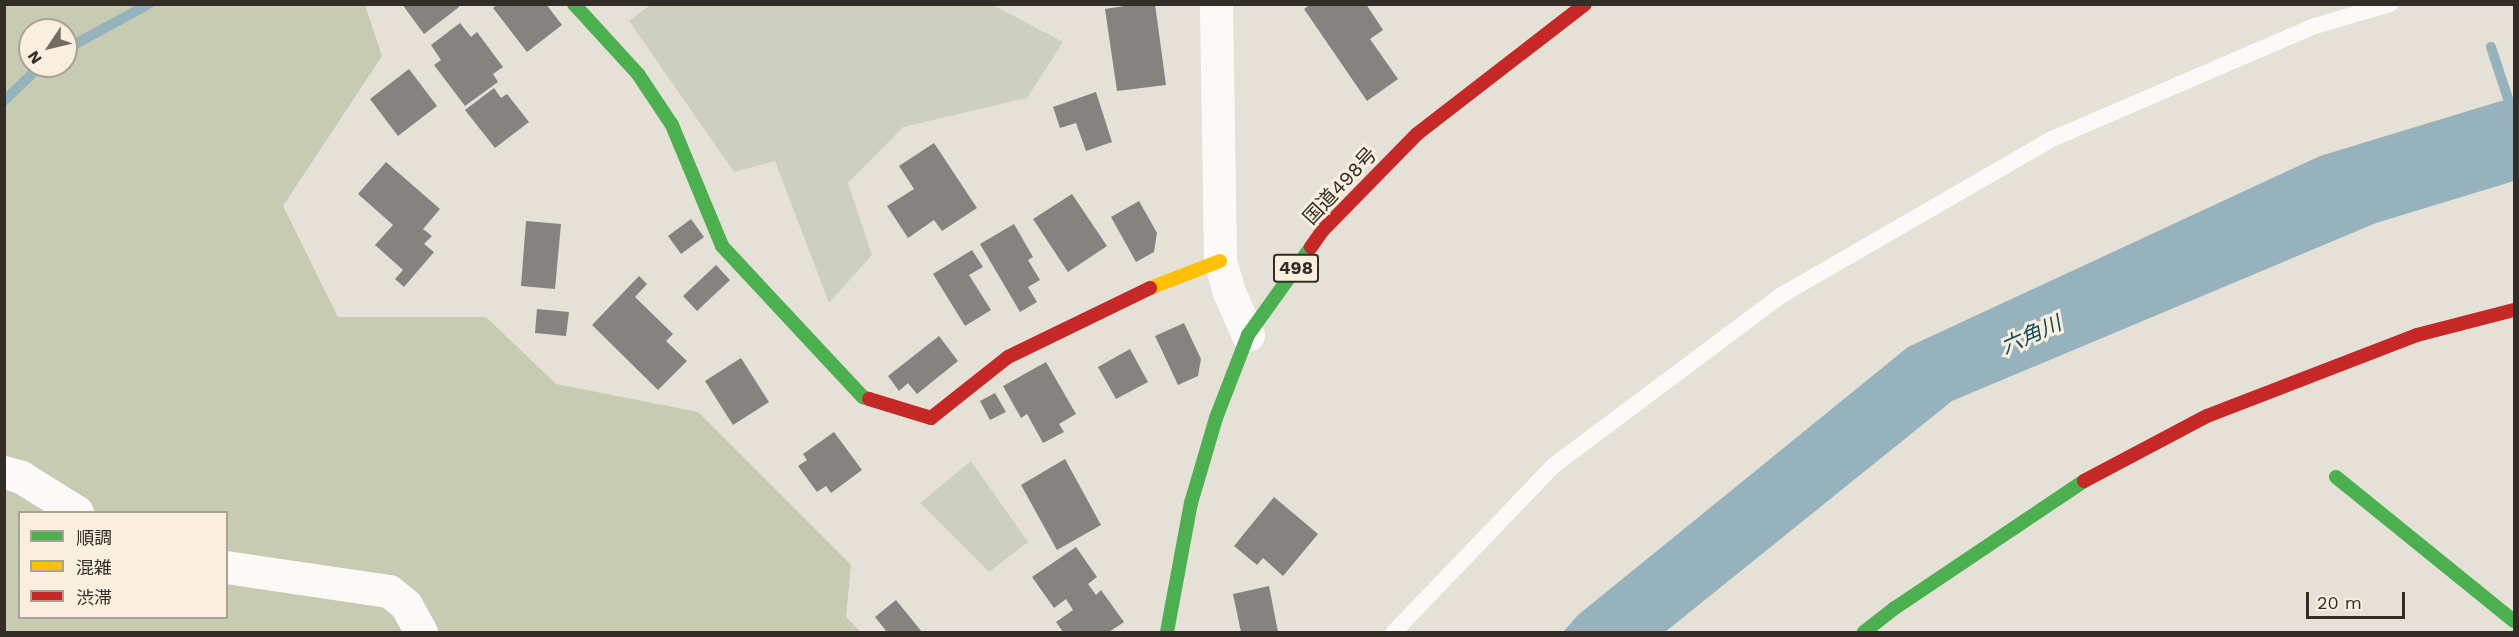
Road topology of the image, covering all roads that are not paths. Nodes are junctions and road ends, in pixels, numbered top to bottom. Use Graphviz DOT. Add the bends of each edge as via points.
graph roads {
  1 [pos="574,4"];
  2 [pos="1216,4"];
  3 [pos="1584,4"];
  4 [pos="2390,4"];
  5 [pos="1220,261"];
  6 [pos="2514,310"];
  7 [pos="1248,335"];
  8 [pos="4,472"];
  9 [pos="2336,477"];
  10 [pos="74,511"];
  11 [pos="228,567"];
  12 [pos="2514,621"];
  13 [pos="421,633"];
  14 [pos="1167,633"];
  15 [pos="1394,633"];
  16 [pos="1864,633"];
  1 -- 5 [label="main road" via="638,74 672,124 722,246 863,398 931,418 1008,357 1164,281"];
  2 -- 5 [label="street"];
  3 -- 7 [label="main road, 国道498号 / 498" via="1417,134 1323,230"];
  4 -- 15 [label="lane" via="2315,26 2052,139 1780,296 1553,466"];
  5 -- 7 [label="street"];
  6 -- 16 [label="main road" via="2417,335 2207,416 2099,471"];
  7 -- 14 [label="main road, 国道498号 / 498" via="1216,418 1191,503"];
  8 -- 10 [label="street" via="21,477"];
  9 -- 12 [label="main road"];
  11 -- 13 [label="street" via="389,591 406,605"];
}
